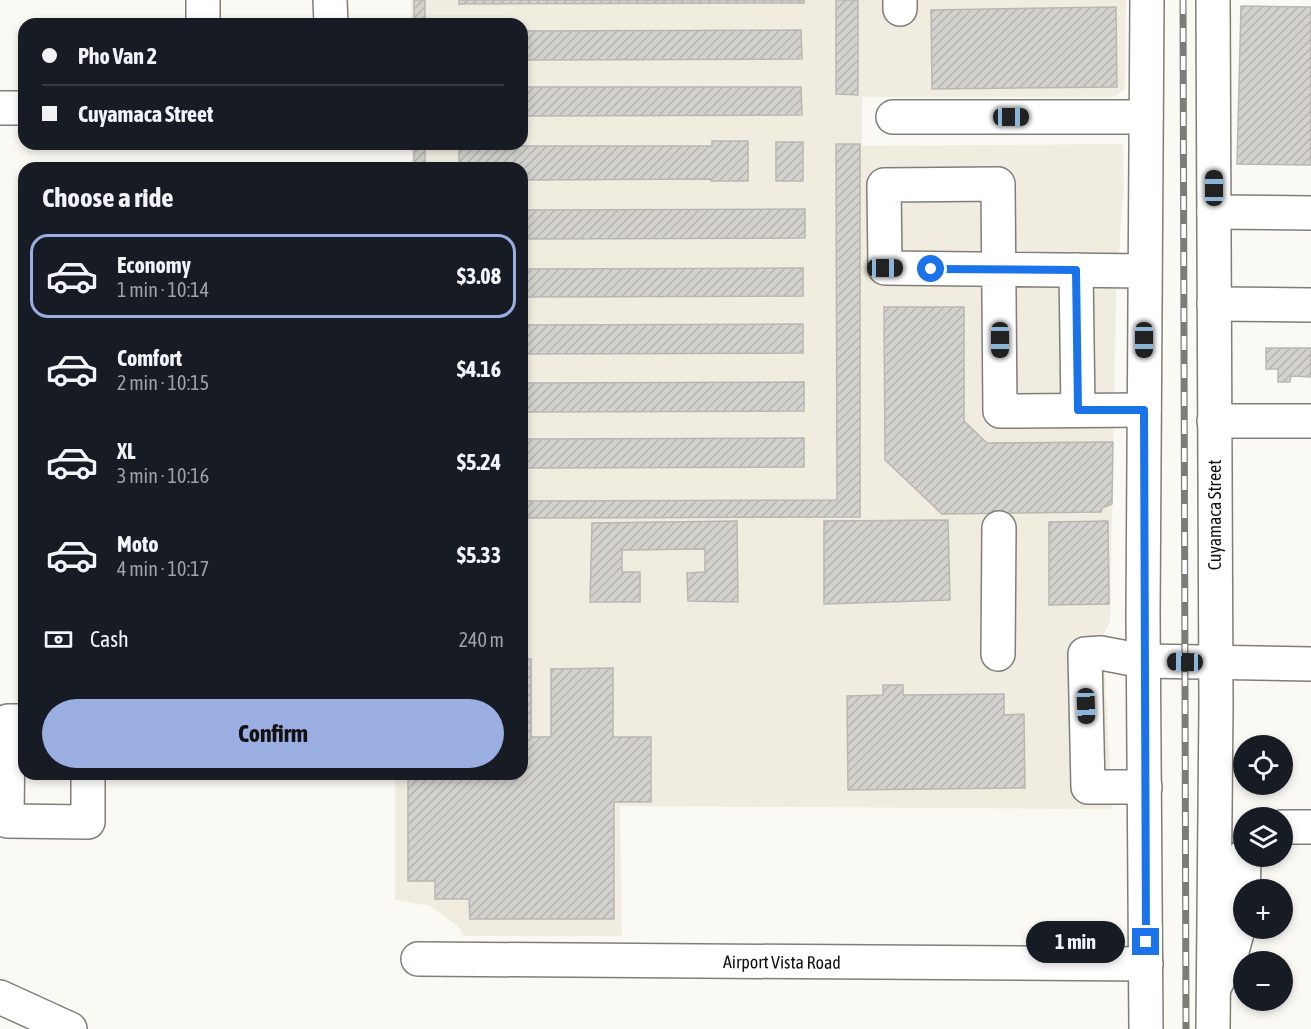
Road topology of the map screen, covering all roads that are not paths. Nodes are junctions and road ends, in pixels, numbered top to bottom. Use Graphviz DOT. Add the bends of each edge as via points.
graph roads {
  1 [pos="203,0"];
  2 [pos="330,0"];
  3 [pos="1147,0"];
  4 [pos="1214,0"];
  5 [pos="203,18"];
  6 [pos="331,18"];
  7 [pos="0,108"];
  8 [pos="18,108"];
  9 [pos="893,117"];
  10 [pos="1146,117"];
  11 [pos="1214,212"];
  12 [pos="1311,213"];
  13 [pos="1076,270"];
  14 [pos="1145,271"];
  15 [pos="1214,304"];
  16 [pos="1311,305"];
  17 [pos="1078,410"];
  18 [pos="1144,410"];
  19 [pos="1214,421"];
  20 [pos="1311,421"];
  21 [pos="999,528"];
  22 [pos="998,654"];
  23 [pos="1143,661"];
  24 [pos="1214,662"];
  25 [pos="1311,664"];
  26 [pos="18,721"];
  27 [pos="88,780"];
  28 [pos="1145,787"];
  29 [pos="4,820"];
  30 [pos="1293,826"];
  31 [pos="1311,826"];
  32 [pos="1244,867"];
  33 [pos="418,959"];
  34 [pos="1146,964"];
  35 [pos="1214,988"];
  36 [pos="0,997"];
  37 [pos="70,1029"];
  38 [pos="1146,1029"];
  39 [pos="1213,1029"];
  1 -- 5 [label="main road"];
  2 -- 6 [label="main road"];
  3 -- 10 [label="main road"];
  4 -- 11 [label="main road, Cuyamaca Street"];
  7 -- 8 [label="main road"];
  9 -- 10 [label="main road"];
  10 -- 14 [label="main road"];
  11 -- 12 [label="main road"];
  11 -- 15 [label="main road, Cuyamaca Street"];
  13 -- 14 [label="main road"];
  13 -- 17 [label="main road"];
  13 -- 17 [label="main road" via="999,269 1000,411"];
  14 -- 18 [label="main road"];
  15 -- 16 [label="main road"];
  15 -- 19 [label="main road, Cuyamaca Street"];
  17 -- 18 [label="main road"];
  18 -- 23 [label="main road"];
  19 -- 20 [label="main road"];
  19 -- 24 [label="main road, Cuyamaca Street"];
  21 -- 22 [label="main road"];
  23 -- 24 [label="main road"];
  23 -- 28 [label="main road"];
  23 -- 28 [label="main road" via="1085,654 1088,787"];
  24 -- 25 [label="main road"];
  24 -- 35 [label="main road, Cuyamaca Street"];
  26 -- 29 [label="main road" via="8,721"];
  27 -- 29 [label="main road" via="88,822"];
  28 -- 34 [label="main road"];
  30 -- 31 [label="main road"];
  32 -- 35 [label="main road" via="1243,912 1232,951"];
  33 -- 34 [label="main road, Airport Vista Road"];
  34 -- 38 [label="main road"];
  35 -- 39 [label="main road, Cuyamaca Street"];
  36 -- 37 [label="main road"];
}
